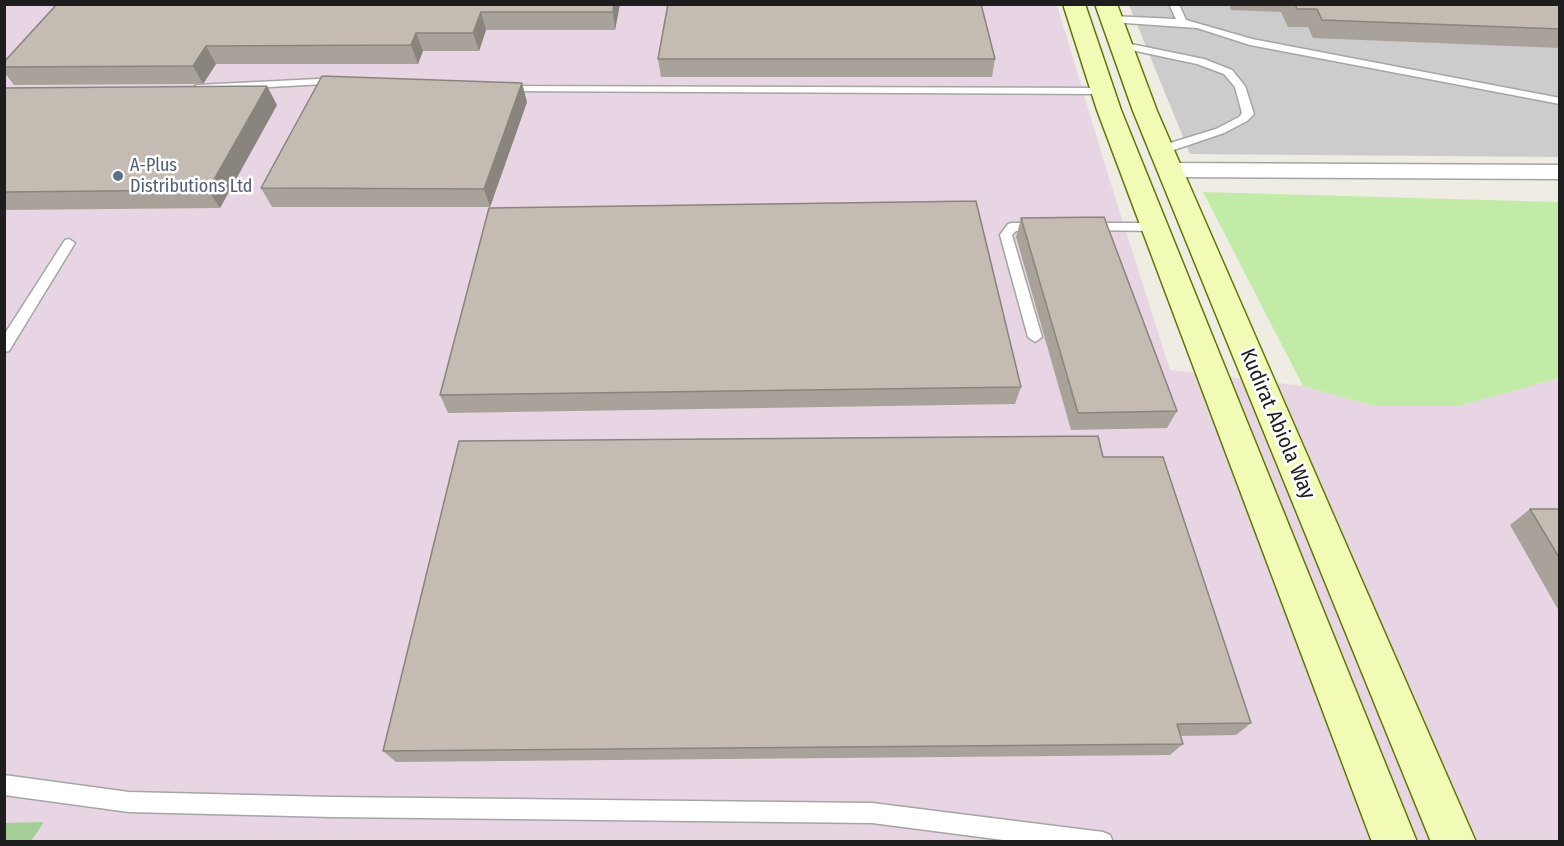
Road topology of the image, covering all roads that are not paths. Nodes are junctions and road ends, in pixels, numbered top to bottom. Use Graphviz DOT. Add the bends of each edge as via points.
graph roads {
  1 [pos="1074,4"];
  2 [pos="1174,4"];
  3 [pos="1182,22"];
  4 [pos="1113,23"];
  5 [pos="348,81"];
  6 [pos="187,89"];
  7 [pos="490,89"];
  8 [pos="1103,92"];
  9 [pos="1560,100"];
  10 [pos="1165,160"];
  11 [pos="1560,172"];
  12 [pos="1048,227"];
  13 [pos="1072,227"];
  14 [pos="1155,227"];
  15 [pos="69,243"];
  16 [pos="1035,337"];
  17 [pos="4,347"];
  18 [pos="4,785"];
  19 [pos="1103,842"];
  20 [pos="1395,842"];
  21 [pos="1454,842"];
  1 -- 8 [label="main road, Kudirat Abiola Way"];
  2 -- 3 [label="lane"];
  3 -- 4 [label="lane"];
  3 -- 9 [label="lane" via="1250,42"];
  4 -- 10 [label="main road, Kudirat Abiola Way"];
  4 -- 10 [label="lane" via="1228,72 1240,86 1248,114"];
  5 -- 6 [label="lane"];
  7 -- 8 [label="lane"];
  8 -- 14 [label="main road, Kudirat Abiola Way"];
  10 -- 11 [label="street"];
  10 -- 21 [label="main road, Kudirat Abiola Way"];
  12 -- 16 [label="lane" via="1012,227 1006,235"];
  13 -- 14 [label="lane"];
  14 -- 20 [label="main road, Kudirat Abiola Way"];
  15 -- 17 [label="lane"];
  18 -- 19 [label="lane" via="129,802 872,813"];
}
